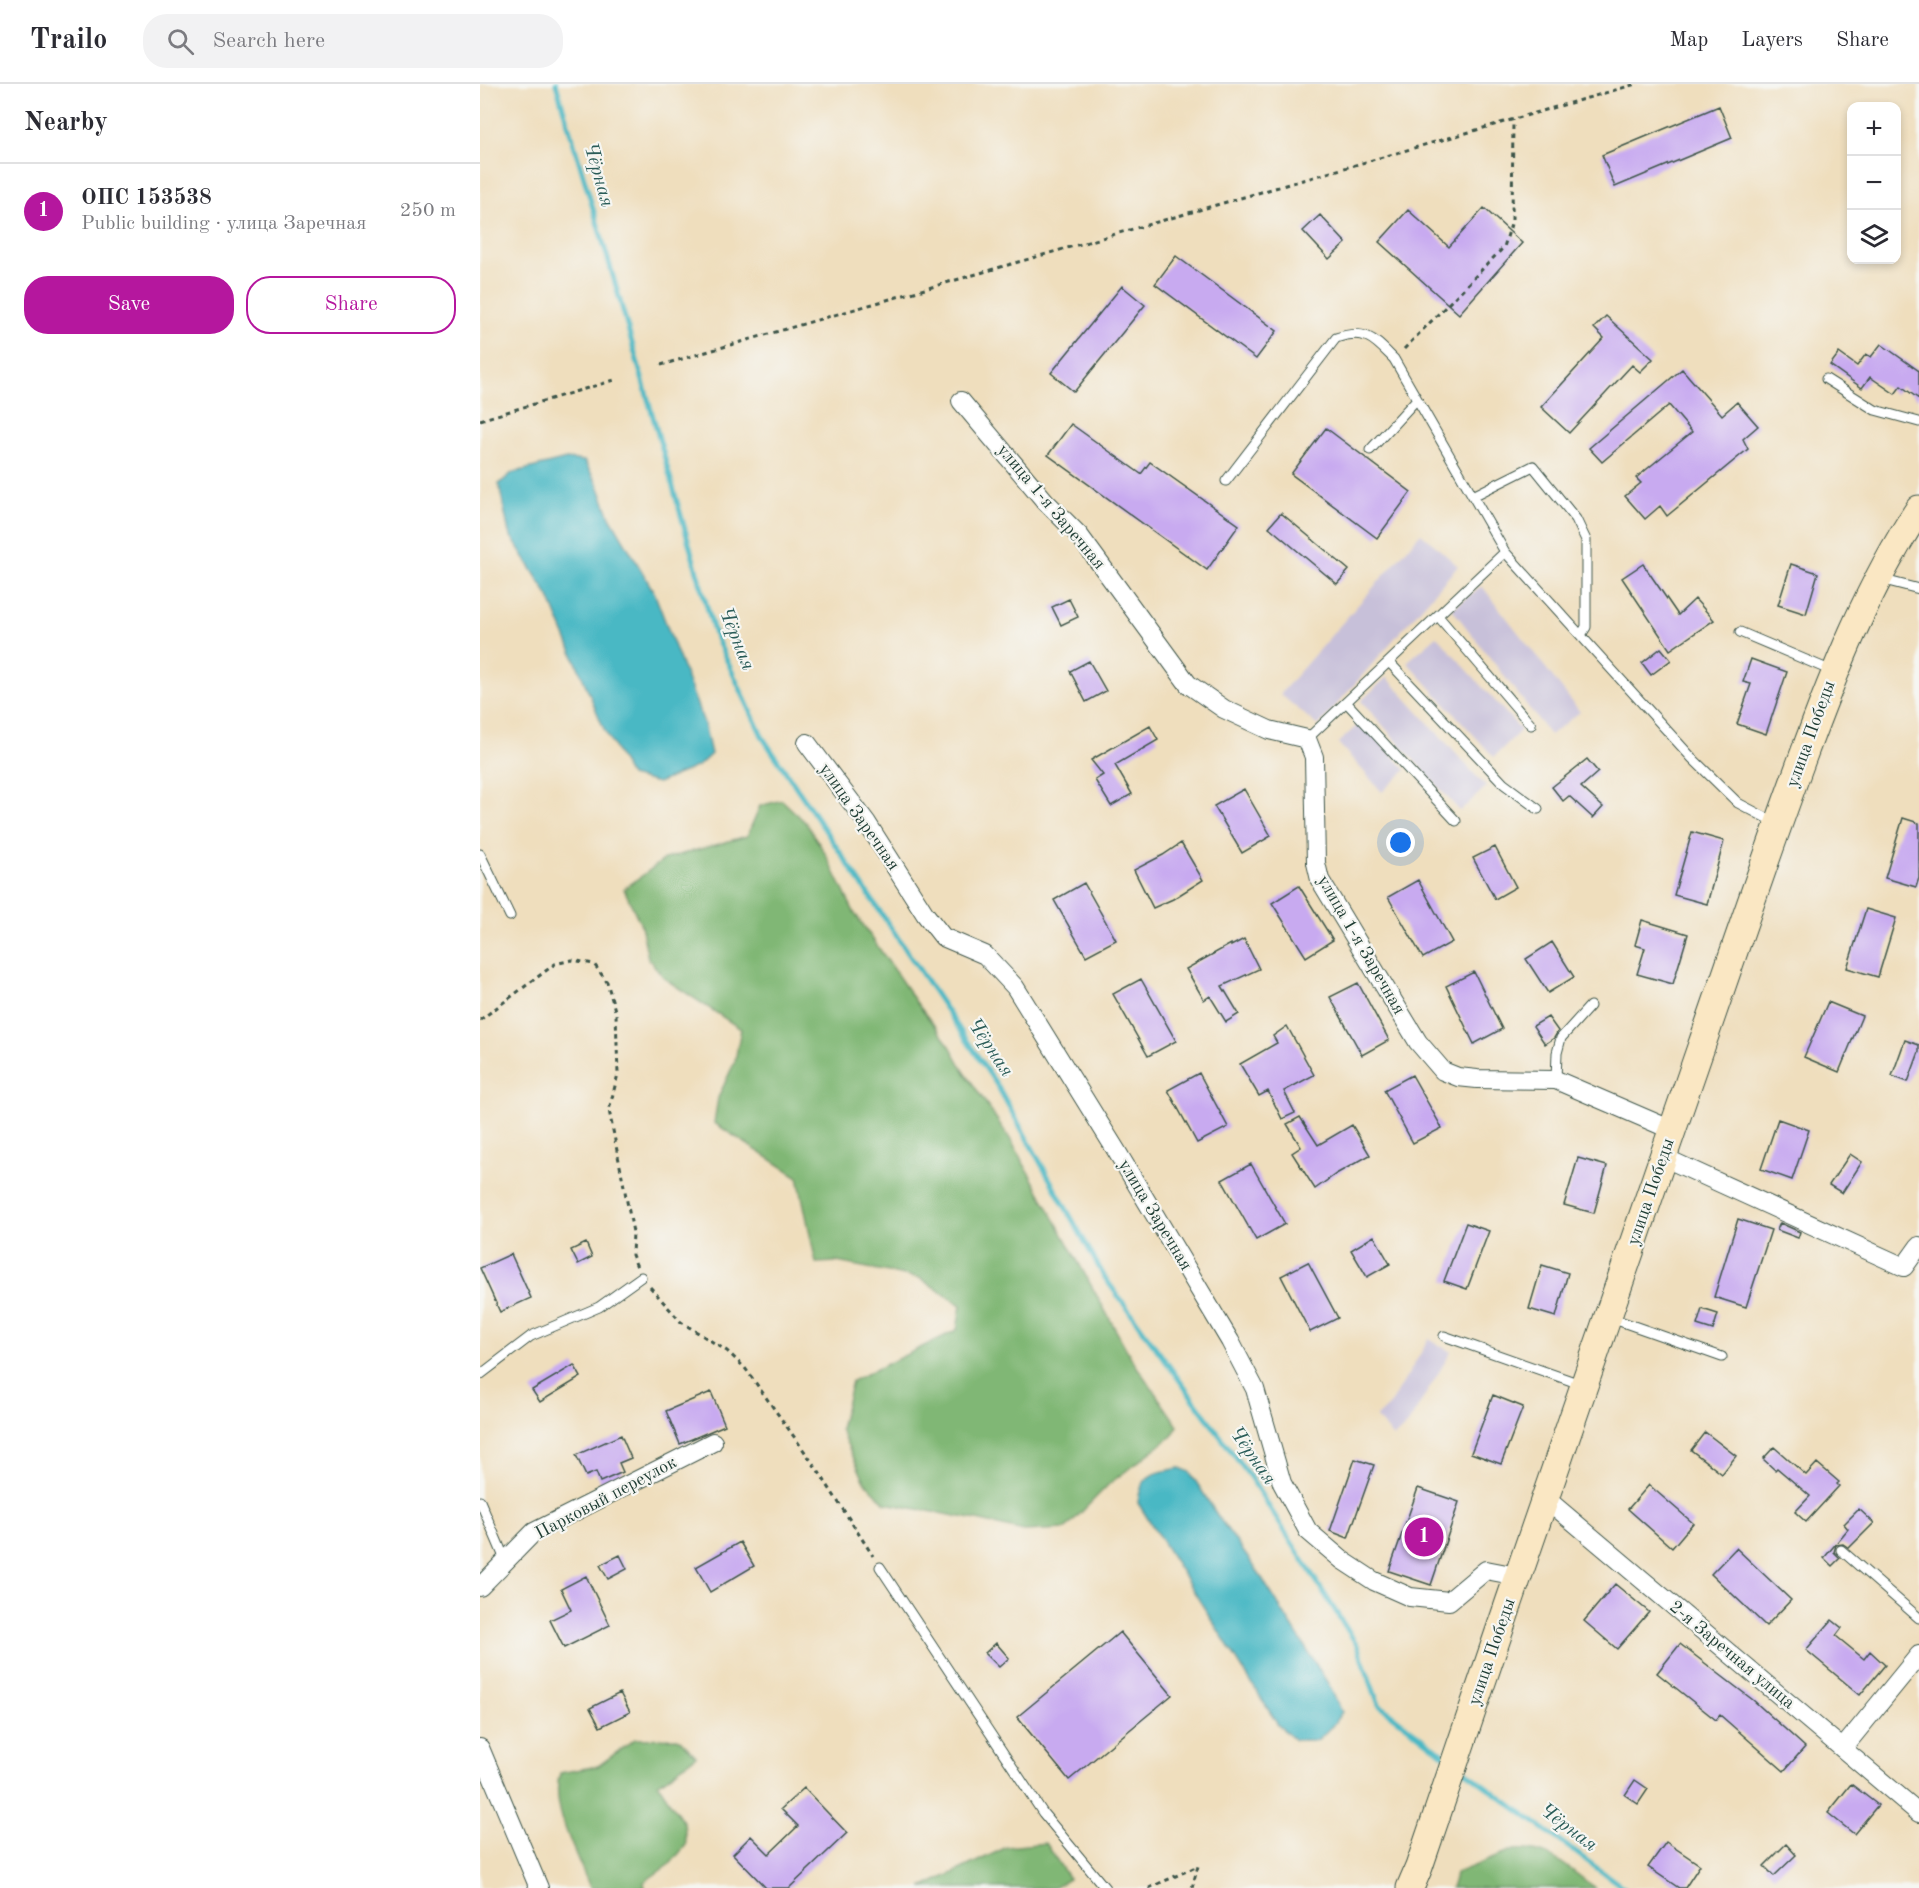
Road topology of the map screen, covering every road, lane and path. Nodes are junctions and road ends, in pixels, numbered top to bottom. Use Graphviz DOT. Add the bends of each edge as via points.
graph roads {
  1 [pos="1636,84"];
  2 [pos="1513,120"];
  3 [pos="1394,359"];
  4 [pos="661,365"];
  5 [pos="618,379"];
  6 [pos="1826,380"];
  7 [pos="1417,399"];
  8 [pos="961,401"];
  9 [pos="480,420"];
  10 [pos="1919,422"];
  11 [pos="1370,450"];
  12 [pos="1226,481"];
  13 [pos="1473,496"];
  14 [pos="1919,508"];
  15 [pos="1505,552"];
  16 [pos="1878,578"];
  17 [pos="1919,589"];
  18 [pos="1438,616"];
  19 [pos="1740,632"];
  20 [pos="1581,635"];
  21 [pos="1389,662"];
  22 [pos="1834,672"];
  23 [pos="1346,702"];
  24 [pos="1531,725"];
  25 [pos="1307,739"];
  26 [pos="807,742"];
  27 [pos="1538,809"];
  28 [pos="1456,821"];
  29 [pos="1778,825"];
  30 [pos="480,854"];
  31 [pos="510,916"];
  32 [pos="1590,1006"];
  33 [pos="480,1020"];
  34 [pos="1556,1080"];
  35 [pos="1672,1130"];
  36 [pos="1663,1157"];
  37 [pos="1919,1246"];
  38 [pos="641,1277"];
  39 [pos="1608,1317"];
  40 [pos="1444,1336"];
  41 [pos="1722,1357"];
  42 [pos="480,1375"];
  43 [pos="1584,1385"];
  44 [pos="713,1442"];
  45 [pos="1544,1497"];
  46 [pos="480,1501"];
  47 [pos="1841,1550"];
  48 [pos="506,1562"];
  49 [pos="880,1567"];
  50 [pos="1517,1576"];
  51 [pos="480,1587"];
  52 [pos="1919,1618"];
  53 [pos="1919,1655"];
  54 [pos="1843,1748"];
  55 [pos="480,1749"];
  56 [pos="1919,1813"];
  57 [pos="539,1888"];
  58 [pos="1105,1888"];
  59 [pos="1149,1888"];
  60 [pos="1191,1888"];
  61 [pos="1410,1888"];
  1 -- 2 [label="path"];
  2 -- 3 [label="path" via="1512,221 1504,247"];
  2 -- 4 [label="path"];
  3 -- 7 [label="lane"];
  3 -- 12 [label="lane" via="1374,339 1353,332 1336,338"];
  5 -- 9 [label="path"];
  6 -- 10 [label="lane" via="1875,410"];
  7 -- 11 [label="lane"];
  7 -- 13 [label="lane"];
  8 -- 25 [label="street, улица 1-я Заречная" via="1045,501 1079,535 1188,684 1224,709 1269,730"];
  13 -- 15 [label="lane"];
  13 -- 20 [label="lane" via="1533,466 1576,519 1586,540 1586,627"];
  14 -- 16 [label="street, улица Победы"];
  15 -- 18 [label="lane"];
  15 -- 20 [label="lane"];
  16 -- 17 [label="lane"];
  16 -- 22 [label="street, улица Победы"];
  18 -- 21 [label="lane"];
  18 -- 24 [label="lane"];
  19 -- 22 [label="lane"];
  20 -- 29 [label="lane" via="1738,803"];
  21 -- 23 [label="lane"];
  21 -- 27 [label="lane" via="1504,784"];
  22 -- 29 [label="street, улица Победы"];
  23 -- 25 [label="lane"];
  23 -- 28 [label="lane"];
  25 -- 34 [label="street, улица 1-я Заречная" via="1314,757 1316,863 1320,880 1418,1042 1443,1071 1458,1077"];
  26 -- 50 [label="street, улица Заречная" via="943,937 985,955 1021,998 1230,1341 1255,1389 1282,1483 1308,1531 1374,1581 1410,1597 1449,1601 1486,1570"];
  29 -- 35 [label="street, улица Победы"];
  30 -- 31 [label="lane"];
  32 -- 34 [label="lane" via="1561,1038"];
  33 -- 38 [label="path" via="555,964 572,960 594,964 607,982 616,1014 618,1074 609,1110 633,1232 632,1255"];
  34 -- 35 [label="street, улица 1-я Заречная"];
  35 -- 36 [label="street, улица Победы"];
  36 -- 37 [label="street" via="1904,1268"];
  36 -- 39 [label="street, улица Победы"];
  38 -- 42 [label="lane" via="599,1307 531,1336"];
  38 -- 49 [label="path" via="681,1322 745,1368"];
  39 -- 41 [label="lane"];
  39 -- 43 [label="street, улица Победы"];
  40 -- 43 [label="lane"];
  43 -- 45 [label="street, улица Победы"];
  44 -- 48 [label="street, Парковый переулок" via="534,1532"];
  45 -- 50 [label="street, улица Победы"];
  45 -- 54 [label="street, 2-я Заречная улица"];
  46 -- 48 [label="lane"];
  47 -- 52 [label="lane"];
  48 -- 51 [label="street, Парковый переулок"];
  49 -- 58 [label="lane" via="1043,1812"];
  50 -- 61 [label="street, улица Победы"];
  53 -- 54 [label="street"];
  54 -- 56 [label="street, 2-я Заречная улица"];
  55 -- 57 [label="street"];
  59 -- 60 [label="path" via="1198,1866"];
}
